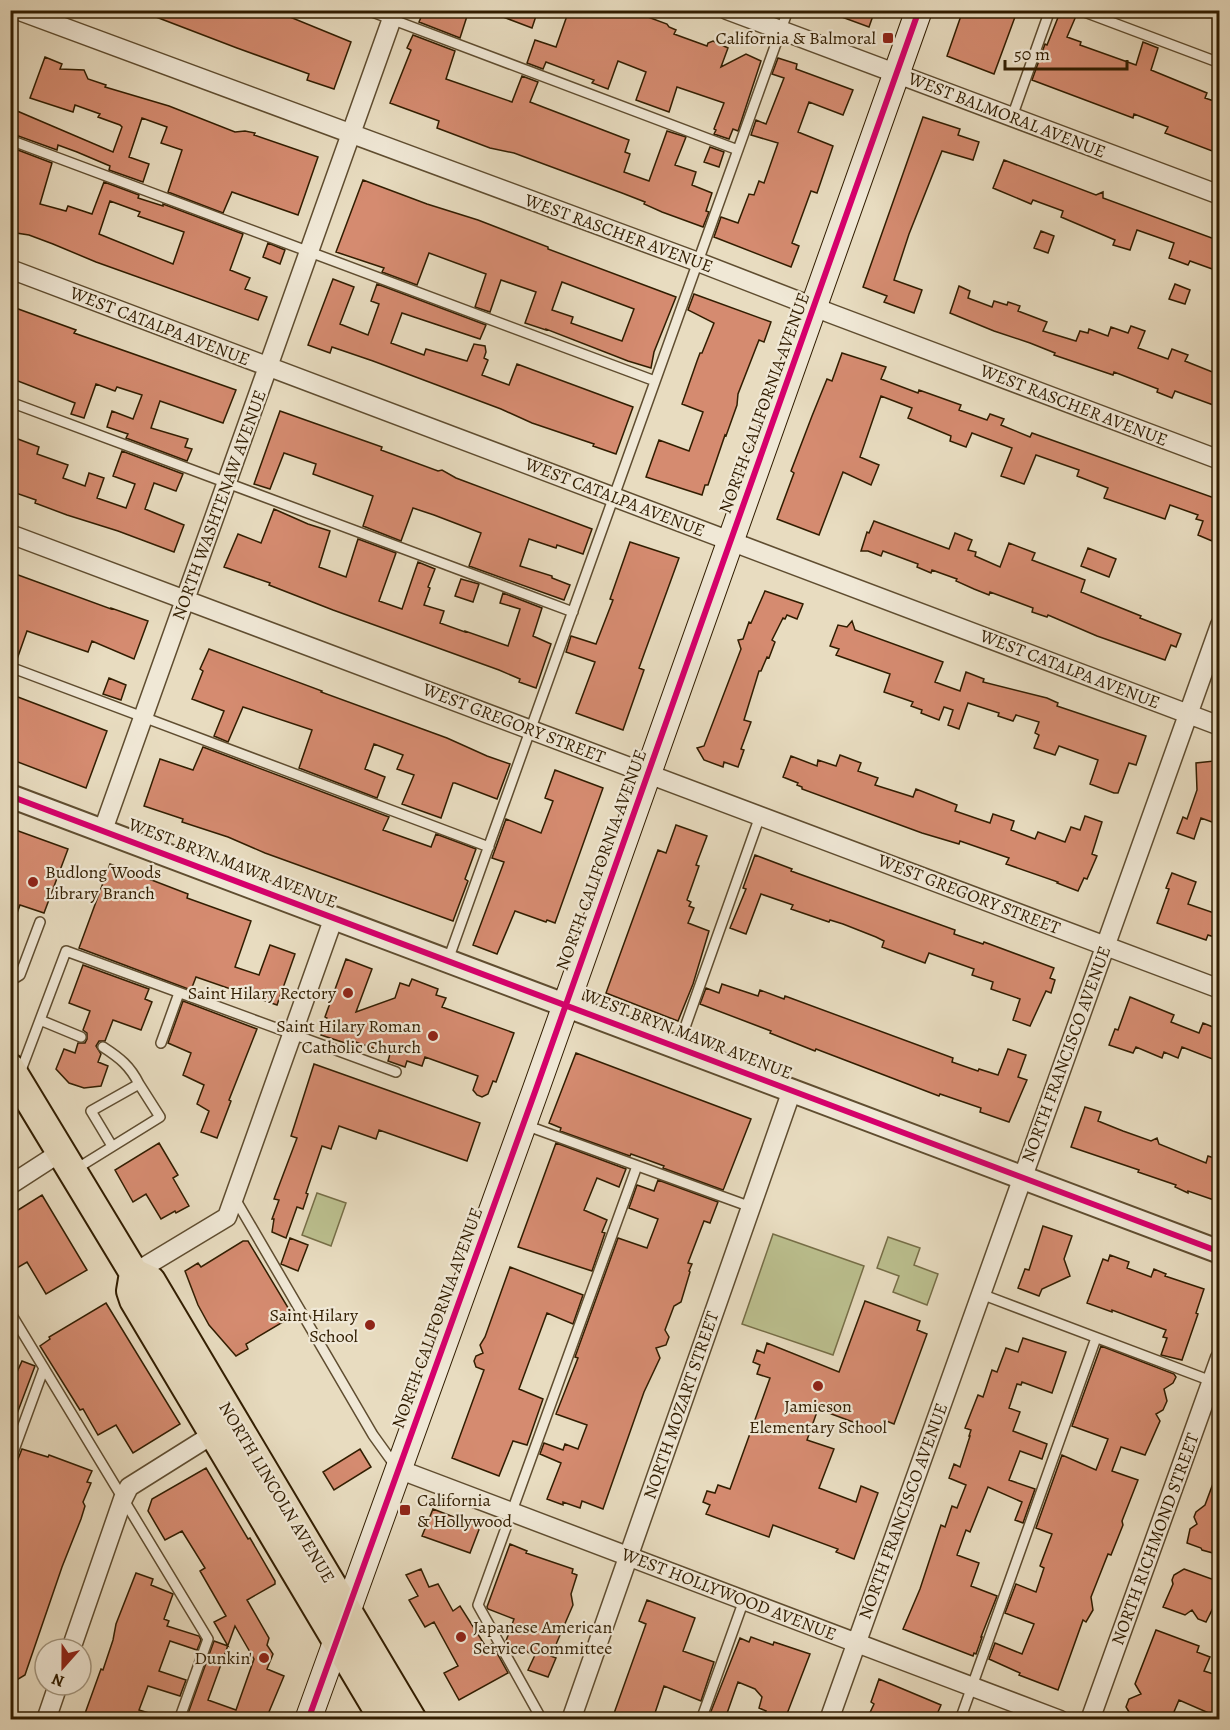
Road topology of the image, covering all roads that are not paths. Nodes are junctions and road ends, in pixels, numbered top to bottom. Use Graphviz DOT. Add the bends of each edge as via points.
graph roads {
  1 [pos="17,10"];
  2 [pos="368,10"];
  3 [pos="727,10"];
  4 [pos="788,10"];
  5 [pos="919,10"];
  6 [pos="1050,10"];
  7 [pos="1078,10"];
  8 [pos="393,15"];
  9 [pos="780,31"];
  10 [pos="1220,63"];
  11 [pos="897,74"];
  12 [pos="1012,117"];
  13 [pos="351,134"];
  14 [pos="10,140"];
  15 [pos="738,150"];
  16 [pos="1220,195"];
  17 [pos="309,251"];
  18 [pos="698,262"];
  19 [pos="10,269"];
  20 [pos="813,307"];
  21 [pos="268,367"];
  22 [pos="656,381"];
  23 [pos="10,402"];
  24 [pos="1220,460"];
  25 [pos="227,483"];
  26 [pos="614,497"];
  27 [pos="10,534"];
  28 [pos="730,541"];
  29 [pos="185,599"];
  30 [pos="573,612"];
  31 [pos="1220,625"];
  32 [pos="10,667"];
  33 [pos="1188,714"];
  34 [pos="143,717"];
  35 [pos="1220,726"];
  36 [pos="531,729"];
  37 [pos="648,773"];
  38 [pos="10,796"];
  39 [pos="760,816"];
  40 [pos="103,830"];
  41 [pos="489,847"];
  42 [pos="334,917"];
  43 [pos="40,922"];
  44 [pos="1105,945"];
  45 [pos="448,960"];
  46 [pos="10,981"];
  47 [pos="1220,989"];
  48 [pos="179,993"];
  49 [pos="566,1004"];
  50 [pos="40,1020"];
  51 [pos="292,1035"];
  52 [pos="81,1037"];
  53 [pos="161,1043"];
  54 [pos="103,1047"];
  55 [pos="678,1047"];
  56 [pos="396,1072"];
  57 [pos="14,1074"];
  58 [pos="139,1084"];
  59 [pos="792,1090"];
  60 [pos="523,1125"];
  61 [pos="112,1146"];
  62 [pos="67,1161"];
  63 [pos="637,1166"];
  64 [pos="1022,1177"];
  65 [pos="10,1185"];
  66 [pos="234,1197"];
  67 [pos="751,1207"];
  68 [pos="1220,1252"];
  69 [pos="134,1273"];
  70 [pos="981,1294"];
  71 [pos="10,1312"];
  72 [pos="1096,1338"];
  73 [pos="1220,1358"];
  74 [pos="44,1368"];
  75 [pos="1215,1383"];
  76 [pos="224,1427"];
  77 [pos="10,1461"];
  78 [pos="398,1469"];
  79 [pos="123,1499"];
  80 [pos="512,1512"];
  81 [pos="628,1556"];
  82 [pos="744,1600"];
  83 [pos="348,1609"];
  84 [pos="74,1637"];
  85 [pos="337,1639"];
  86 [pos="857,1642"];
  87 [pos="972,1686"];
  88 [pos="54,1697"];
  89 [pos="46,1719"];
  90 [pos="179,1719"];
  91 [pos="308,1719"];
  92 [pos="384,1719"];
  93 [pos="412,1719"];
  94 [pos="542,1719"];
  95 [pos="571,1719"];
  96 [pos="701,1719"];
  97 [pos="829,1719"];
  98 [pos="960,1719"];
  99 [pos="1060,1719"];
  100 [pos="1090,1719"];
  1 -- 13 [label="street, WEST RASCHER AVENUE"];
  2 -- 8 [label="lane"];
  3 -- 9 [label="street, WEST BALMORAL AVENUE"];
  4 -- 9 [label="lane"];
  5 -- 11 [label="main road, NORTH CALIFORNIA AVENUE"];
  6 -- 12 [label="lane"];
  7 -- 10 [label="lane"];
  8 -- 13 [label="street, NORTH WASHTENAW AVENUE"];
  8 -- 15 [label="lane"];
  9 -- 11 [label="street, WEST BALMORAL AVENUE"];
  9 -- 15 [label="lane"];
  11 -- 12 [label="street, WEST BALMORAL AVENUE"];
  11 -- 20 [label="main road, NORTH CALIFORNIA AVENUE"];
  12 -- 16 [label="street, WEST BALMORAL AVENUE"];
  13 -- 17 [label="street, NORTH WASHTENAW AVENUE"];
  13 -- 18 [label="street, WEST RASCHER AVENUE"];
  14 -- 17 [label="lane"];
  15 -- 18 [label="lane"];
  17 -- 21 [label="street, NORTH WASHTENAW AVENUE"];
  17 -- 22 [label="lane"];
  18 -- 20 [label="street, WEST RASCHER AVENUE"];
  18 -- 22 [label="lane"];
  19 -- 21 [label="street, WEST CATALPA AVENUE"];
  20 -- 24 [label="street, WEST RASCHER AVENUE"];
  20 -- 28 [label="main road, NORTH CALIFORNIA AVENUE"];
  21 -- 25 [label="street, NORTH WASHTENAW AVENUE"];
  21 -- 26 [label="street, WEST CATALPA AVENUE"];
  22 -- 26 [label="lane"];
  23 -- 25 [label="lane"];
  25 -- 29 [label="street, NORTH WASHTENAW AVENUE"];
  25 -- 30 [label="lane"];
  26 -- 28 [label="street, WEST CATALPA AVENUE"];
  26 -- 30 [label="lane"];
  27 -- 29 [label="street, WEST GREGORY STREET"];
  28 -- 33 [label="street, WEST CATALPA AVENUE"];
  28 -- 37 [label="main road, NORTH CALIFORNIA AVENUE"];
  29 -- 34 [label="street, NORTH WASHTENAW AVENUE"];
  29 -- 36 [label="street, WEST GREGORY STREET"];
  30 -- 36 [label="lane"];
  31 -- 33 [label="street, NORTH FRANCISCO AVENUE"];
  32 -- 34 [label="lane"];
  33 -- 35 [label="street, WEST CATALPA AVENUE"];
  33 -- 44 [label="street, NORTH FRANCISCO AVENUE"];
  34 -- 40 [label="street, NORTH WASHTENAW AVENUE"];
  34 -- 41 [label="lane"];
  36 -- 37 [label="street, WEST GREGORY STREET"];
  36 -- 41 [label="lane"];
  37 -- 39 [label="street, WEST GREGORY STREET"];
  37 -- 49 [label="main road, NORTH CALIFORNIA AVENUE"];
  38 -- 40 [label="street, WEST BRYN MAWR AVENUE"];
  39 -- 44 [label="street, WEST GREGORY STREET"];
  39 -- 55 [label="lane"];
  40 -- 42 [label="street, WEST BRYN MAWR AVENUE"];
  41 -- 45 [label="lane"];
  42 -- 45 [label="street, WEST BRYN MAWR AVENUE"];
  42 -- 51 [label="street"];
  43 -- 46 [label="lane" via="20,975"];
  44 -- 47 [label="street, WEST GREGORY STREET"];
  44 -- 64 [label="street, NORTH FRANCISCO AVENUE"];
  45 -- 49 [label="street, WEST BRYN MAWR AVENUE"];
  48 -- 50 [label="lane" via="66,951"];
  48 -- 51 [label="lane"];
  48 -- 53 [label="lane"];
  49 -- 55 [label="street, WEST BRYN MAWR AVENUE"];
  49 -- 60 [label="main road, NORTH CALIFORNIA AVENUE"];
  50 -- 52 [label="lane"];
  50 -- 57 [label="lane"];
  51 -- 56 [label="lane"];
  51 -- 66 [label="street"];
  54 -- 58 [label="lane" via="132,1069"];
  55 -- 59 [label="street, WEST BRYN MAWR AVENUE"];
  57 -- 62 [label="main road, NORTH LINCOLN AVENUE"];
  58 -- 61 [label="lane" via="160,1117"];
  58 -- 61 [label="lane" via="91,1112"];
  59 -- 64 [label="street, WEST BRYN MAWR AVENUE"];
  59 -- 67 [label="street, NORTH MOZART STREET"];
  60 -- 63 [label="lane"];
  60 -- 78 [label="main road, NORTH CALIFORNIA AVENUE"];
  61 -- 62 [label="lane"];
  62 -- 65 [label="street"];
  62 -- 69 [label="main road, NORTH LINCOLN AVENUE"];
  63 -- 67 [label="lane"];
  63 -- 80 [label="lane"];
  64 -- 68 [label="street, WEST BRYN MAWR AVENUE"];
  64 -- 70 [label="street, NORTH FRANCISCO AVENUE"];
  66 -- 69 [label="street" via="227,1217"];
  66 -- 78 [label="lane" via="373,1435"];
  67 -- 81 [label="street, NORTH MOZART STREET"];
  69 -- 76 [label="main road, NORTH LINCOLN AVENUE" via="151,1281"];
  70 -- 72 [label="lane"];
  70 -- 86 [label="street, NORTH FRANCISCO AVENUE"];
  71 -- 74 [label="lane"];
  72 -- 75 [label="lane"];
  72 -- 87 [label="lane"];
  73 -- 75 [label="street, NORTH RICHMOND STREET"];
  74 -- 77 [label="lane"];
  74 -- 79 [label="lane"];
  75 -- 100 [label="street, NORTH RICHMOND STREET"];
  76 -- 79 [label="street" via="129,1487"];
  76 -- 83 [label="main road, NORTH LINCOLN AVENUE"];
  76 -- 85 [label="main road, NORTH LINCOLN AVENUE"];
  78 -- 80 [label="street, WEST HOLLYWOOD AVENUE"];
  78 -- 83 [label="main road, NORTH CALIFORNIA AVENUE"];
  79 -- 84 [label="street"];
  79 -- 90 [label="lane" via="208,1639"];
  80 -- 81 [label="street, WEST HOLLYWOOD AVENUE"];
  80 -- 94 [label="lane" via="478,1605"];
  81 -- 82 [label="street, WEST HOLLYWOOD AVENUE"];
  81 -- 95 [label="street, NORTH MOZART STREET"];
  82 -- 86 [label="street, WEST HOLLYWOOD AVENUE"];
  82 -- 96 [label="lane"];
  83 -- 85 [label="main road, NORTH CALIFORNIA AVENUE"];
  83 -- 93 [label="main road, NORTH LINCOLN AVENUE"];
  85 -- 91 [label="main road, NORTH CALIFORNIA AVENUE"];
  85 -- 92 [label="main road, NORTH LINCOLN AVENUE"];
  86 -- 87 [label="street, WEST HOLLYWOOD AVENUE"];
  86 -- 97 [label="street, NORTH FRANCISCO AVENUE"];
  87 -- 98 [label="lane"];
  87 -- 99 [label="street, WEST HOLLYWOOD AVENUE"];
  88 -- 89 [label="street"];
}
